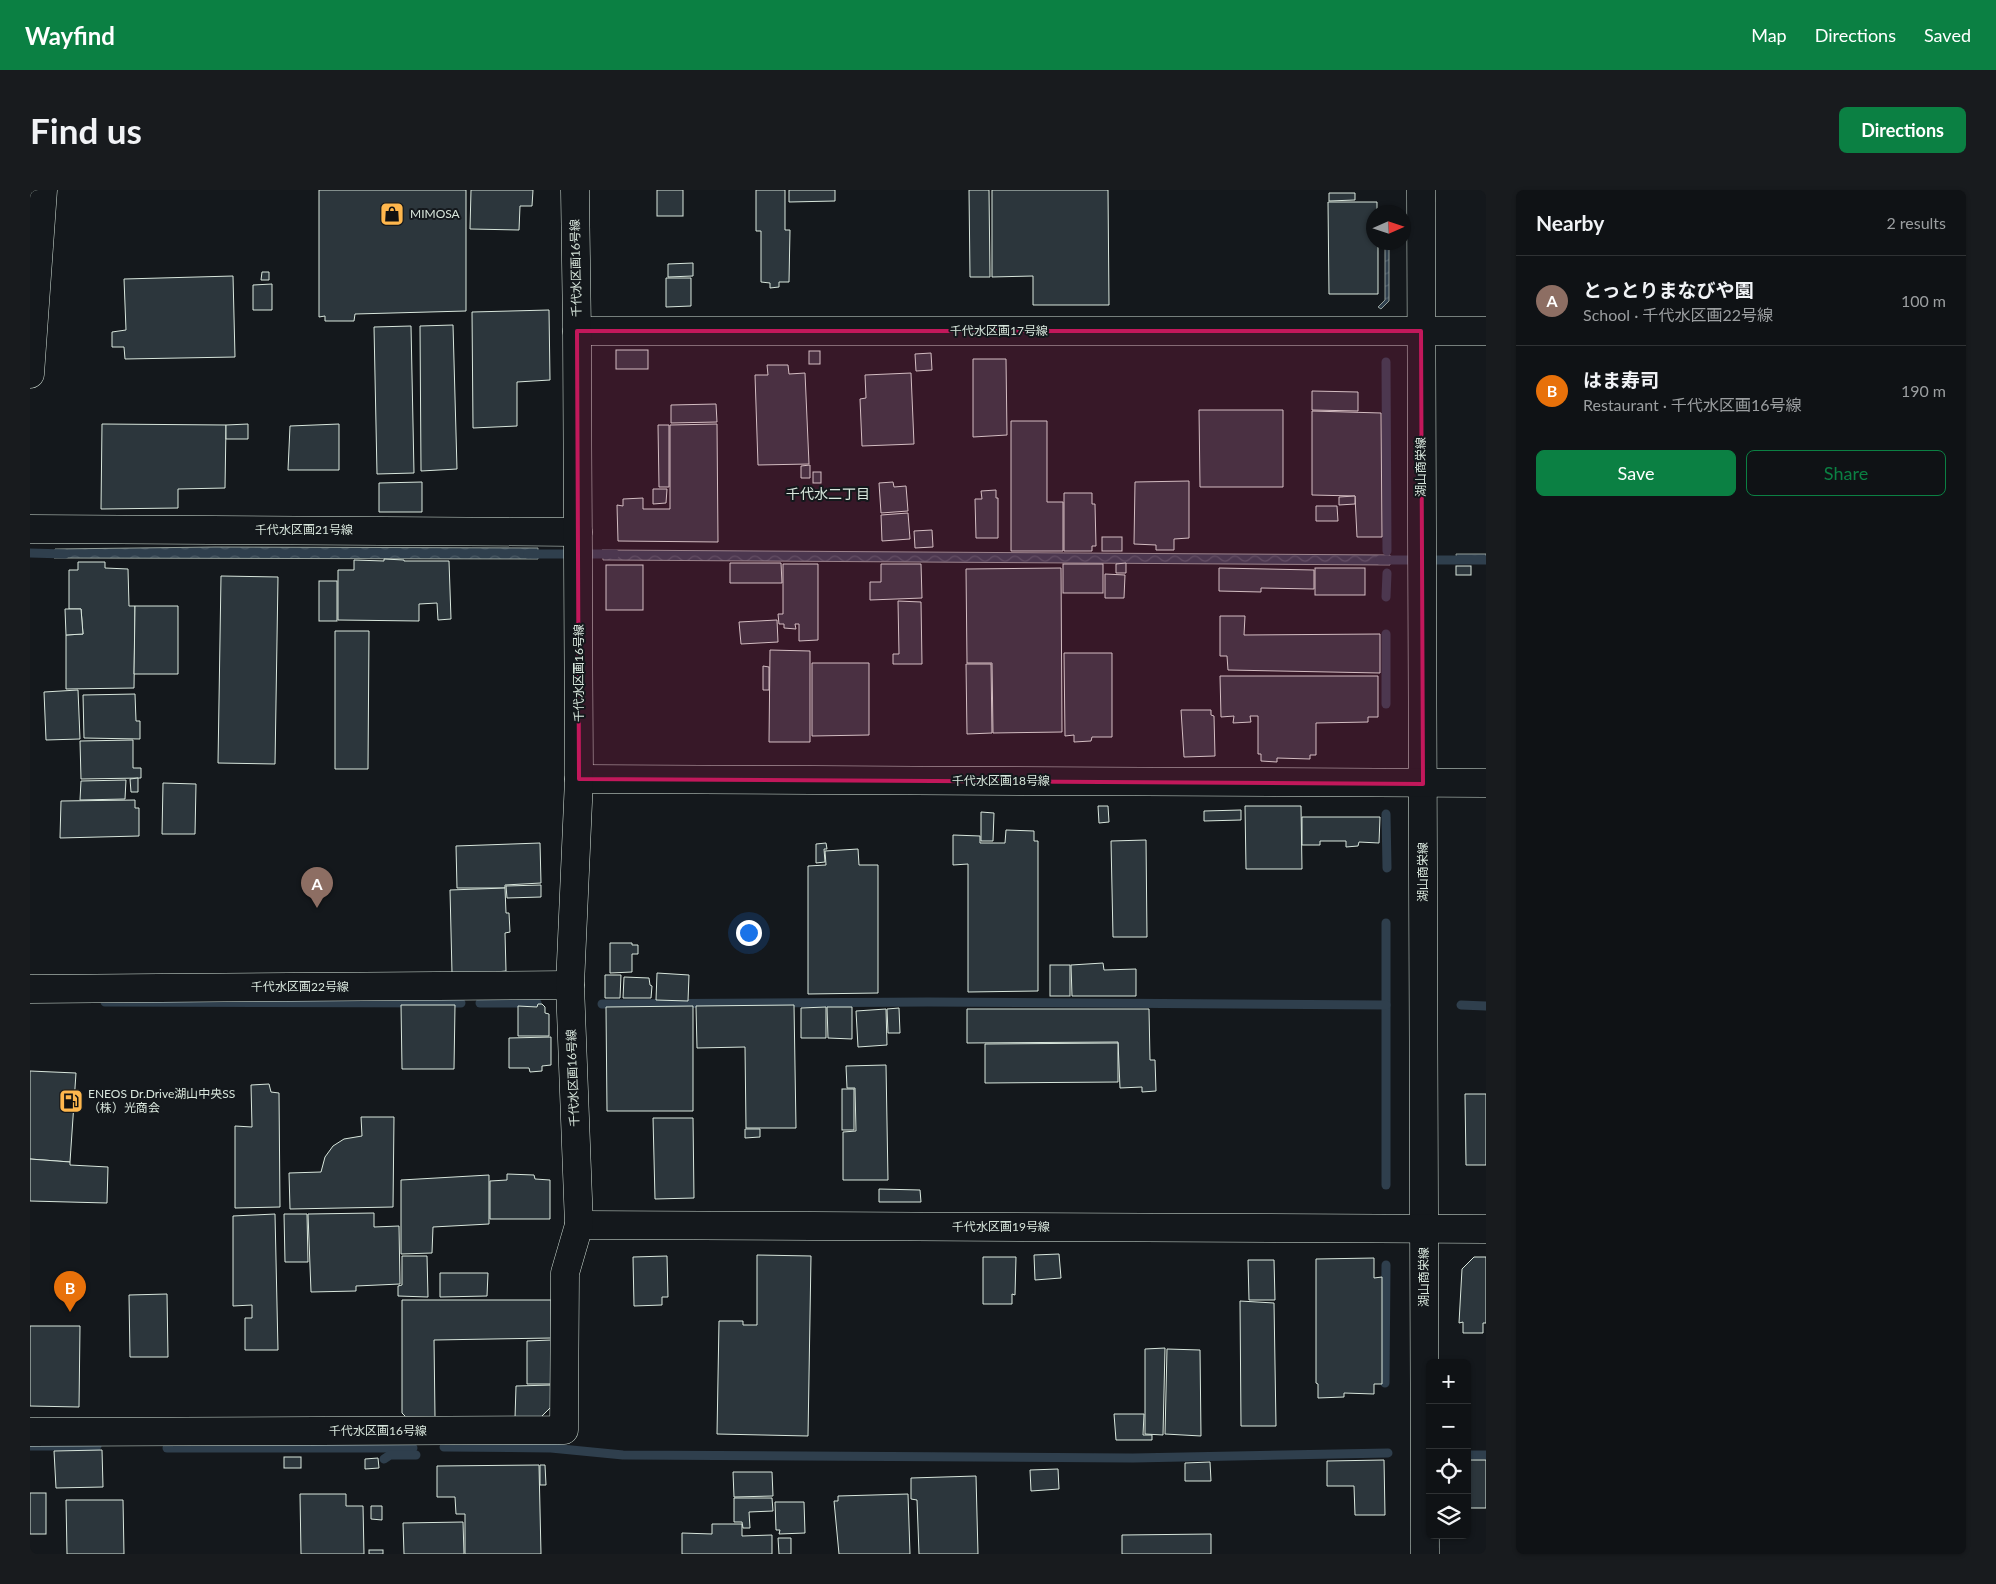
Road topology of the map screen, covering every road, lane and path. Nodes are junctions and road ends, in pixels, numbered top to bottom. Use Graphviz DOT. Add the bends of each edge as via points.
graph roads {
  1 [pos="44,190"];
  2 [pos="575,190"];
  3 [pos="1420,190"];
  4 [pos="1421,330"];
  5 [pos="578,331"];
  6 [pos="1486,331"];
  7 [pos="30,374"];
  8 [pos="30,529"];
  9 [pos="578,532"];
  10 [pos="579,779"];
  11 [pos="1486,783"];
  12 [pos="1422,784"];
  13 [pos="570,985"];
  14 [pos="30,989"];
  15 [pos="579,1225"];
  16 [pos="1424,1229"];
  17 [pos="1486,1229"];
  18 [pos="30,1432"];
  19 [pos="1425,1554"];
  1 -- 7 [label="street"];
  2 -- 5 [label="street, 千代水区画16号線"];
  3 -- 4 [label="street, 湖山商栄線"];
  4 -- 5 [label="street, 千代水区画17号線"];
  4 -- 6 [label="street, 千代水区画17号線"];
  4 -- 12 [label="street, 湖山商栄線"];
  5 -- 9 [label="street, 千代水区画16号線"];
  8 -- 9 [label="street, 千代水区画21号線"];
  9 -- 10 [label="street, 千代水区画16号線"];
  10 -- 12 [label="street, 千代水区画18号線"];
  10 -- 13 [label="street, 千代水区画16号線"];
  11 -- 12 [label="street, 千代水区画18号線"];
  12 -- 16 [label="street, 湖山商栄線"];
  13 -- 14 [label="street, 千代水区画22号線"];
  13 -- 15 [label="street, 千代水区画16号線"];
  15 -- 16 [label="street, 千代水区画19号線"];
  15 -- 18 [label="street, 千代水区画16号線" via="565,1273 564,1430"];
  16 -- 17 [label="street, 千代水区画19号線"];
  16 -- 19 [label="street, 湖山商栄線"];
}
